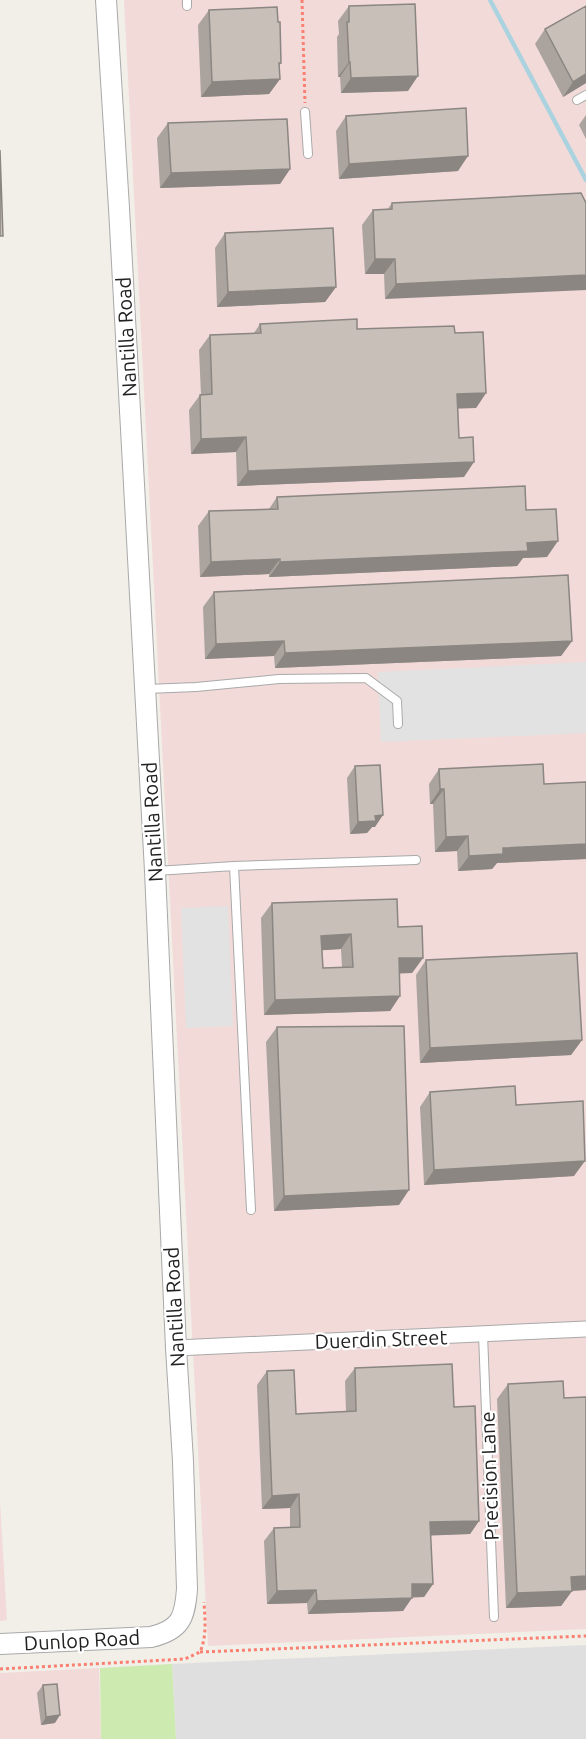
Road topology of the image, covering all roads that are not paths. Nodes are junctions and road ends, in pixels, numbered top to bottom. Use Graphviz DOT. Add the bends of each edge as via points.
graph roads {
  1 [pos="106,0"];
  2 [pos="586,95"];
  3 [pos="577,100"];
  4 [pos="305,111"];
  5 [pos="308,154"];
  6 [pos="146,689"];
  7 [pos="398,724"];
  8 [pos="416,860"];
  9 [pos="234,866"];
  10 [pos="155,871"];
  11 [pos="251,1210"];
  12 [pos="586,1329"];
  13 [pos="483,1334"];
  14 [pos="176,1348"];
  15 [pos="494,1617"];
  16 [pos="163,1634"];
  17 [pos="0,1644"];
  1 -- 6 [label="street, Nantilla Road"];
  2 -- 3 [label="lane"];
  4 -- 5 [label="lane"];
  6 -- 7 [label="lane" via="279,679 366,678 397,701"];
  6 -- 10 [label="street, Nantilla Road"];
  8 -- 9 [label="lane"];
  9 -- 10 [label="lane"];
  9 -- 11 [label="lane"];
  10 -- 14 [label="street, Nantilla Road"];
  12 -- 13 [label="street, Duerdin Street"];
  13 -- 14 [label="street, Duerdin Street"];
  13 -- 15 [label="lane, Precision Lane"];
  14 -- 16 [label="street, Nantilla Road" via="187,1589 184,1615"];
  16 -- 17 [label="street, Dunlop Road"];
}
